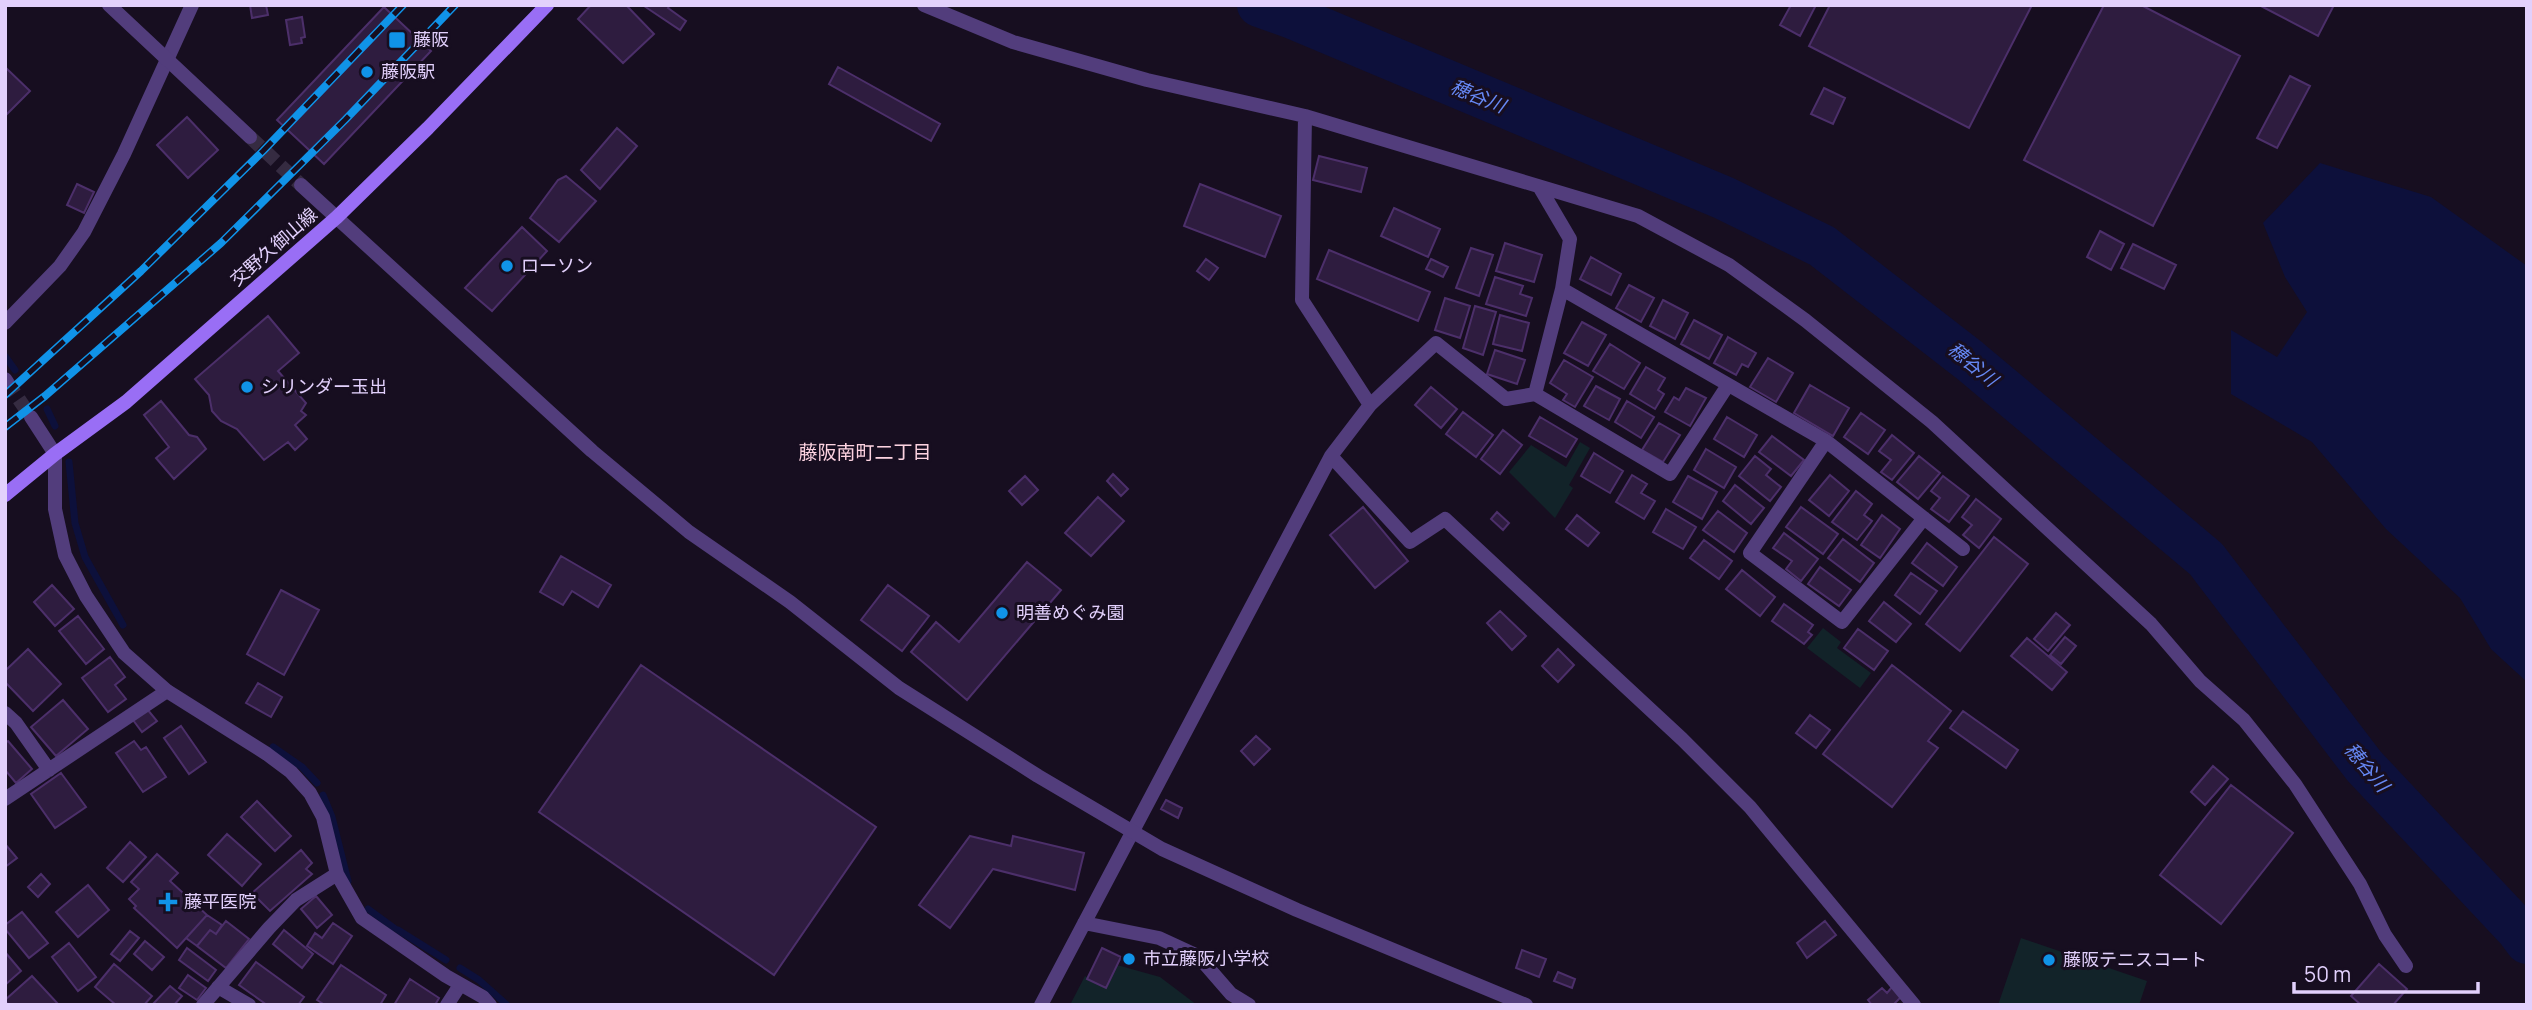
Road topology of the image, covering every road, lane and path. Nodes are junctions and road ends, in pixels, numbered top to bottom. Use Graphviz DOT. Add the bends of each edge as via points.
graph roads {
  1 [pos="109,5"];
  2 [pos="192,5"];
  3 [pos="547,5"];
  4 [pos="924,5"];
  5 [pos="168,59"];
  6 [pos="1305,116"];
  7 [pos="250,137"];
  8 [pos="301,185"];
  9 [pos="1541,188"];
  10 [pos="337,217"];
  11 [pos="1562,289"];
  12 [pos="5,323"];
  13 [pos="1728,385"];
  14 [pos="1535,394"];
  15 [pos="1370,405"];
  16 [pos="31,417"];
  17 [pos="1826,441"];
  18 [pos="55,454"];
  19 [pos="1331,456"];
  20 [pos="5,495"];
  21 [pos="1924,518"];
  22 [pos="1963,549"];
  23 [pos="167,691"];
  24 [pos="5,713"];
  25 [pos="49,770"];
  26 [pos="5,799"];
  27 [pos="1134,832"];
  28 [pos="337,874"];
  29 [pos="1084,923"];
  30 [pos="2406,966"];
  31 [pos="460,985"];
  32 [pos="218,987"];
  33 [pos="203,1005"];
  34 [pos="249,1005"];
  35 [pos="447,1005"];
  36 [pos="490,1005"];
  37 [pos="1041,1005"];
  38 [pos="1249,1005"];
  39 [pos="1526,1005"];
  40 [pos="1913,1005"];
  1 -- 5 [label="street"];
  2 -- 5 [label="street"];
  3 -- 10 [label="main road, 交野久御山線"];
  4 -- 6 [label="street" via="1013,42 1147,80"];
  5 -- 7 [label="street"];
  5 -- 12 [label="street" via="84,232 60,265"];
  6 -- 9 [label="street"];
  6 -- 15 [label="street" via="1302,300"];
  8 -- 10 [label="street"];
  9 -- 11 [label="street" via="1570,239"];
  9 -- 30 [label="street" via="1638,216 1729,265 1932,422 2151,624 2200,681 2244,720 2316,814"];
  10 -- 18 [label="main road, 交野久御山線" via="126,402"];
  10 -- 27 [label="street" via="592,451 689,532 899,688"];
  11 -- 13 [label="street"];
  11 -- 14 [label="street"];
  13 -- 14 [label="street" via="1670,474"];
  13 -- 17 [label="street"];
  14 -- 15 [label="street" via="1506,399 1436,343"];
  15 -- 19 [label="street"];
  16 -- 18 [label="street"];
  17 -- 21 [label="street"];
  17 -- 21 [label="street" via="1750,553 1842,622"];
  18 -- 20 [label="main road, 交野久御山線"];
  18 -- 23 [label="street" via="55,509 65,555 124,653"];
  19 -- 27 [label="street"];
  19 -- 40 [label="street" via="1410,542 1445,519 1682,739 1750,807"];
  21 -- 22 [label="street"];
  23 -- 25 [label="street"];
  23 -- 28 [label="street" via="291,772 323,817"];
  24 -- 25 [label="street"];
  25 -- 26 [label="street"];
  27 -- 29 [label="street"];
  27 -- 39 [label="street" via="1297,911"];
  28 -- 31 [label="street" via="362,918"];
  28 -- 32 [label="street" via="296,900 244,951"];
  29 -- 37 [label="street"];
  29 -- 38 [label="street" via="1159,938 1198,956 1231,994"];
  31 -- 35 [label="street"];
  31 -- 36 [label="street"];
  32 -- 33 [label="street"];
  32 -- 34 [label="street"];
}
